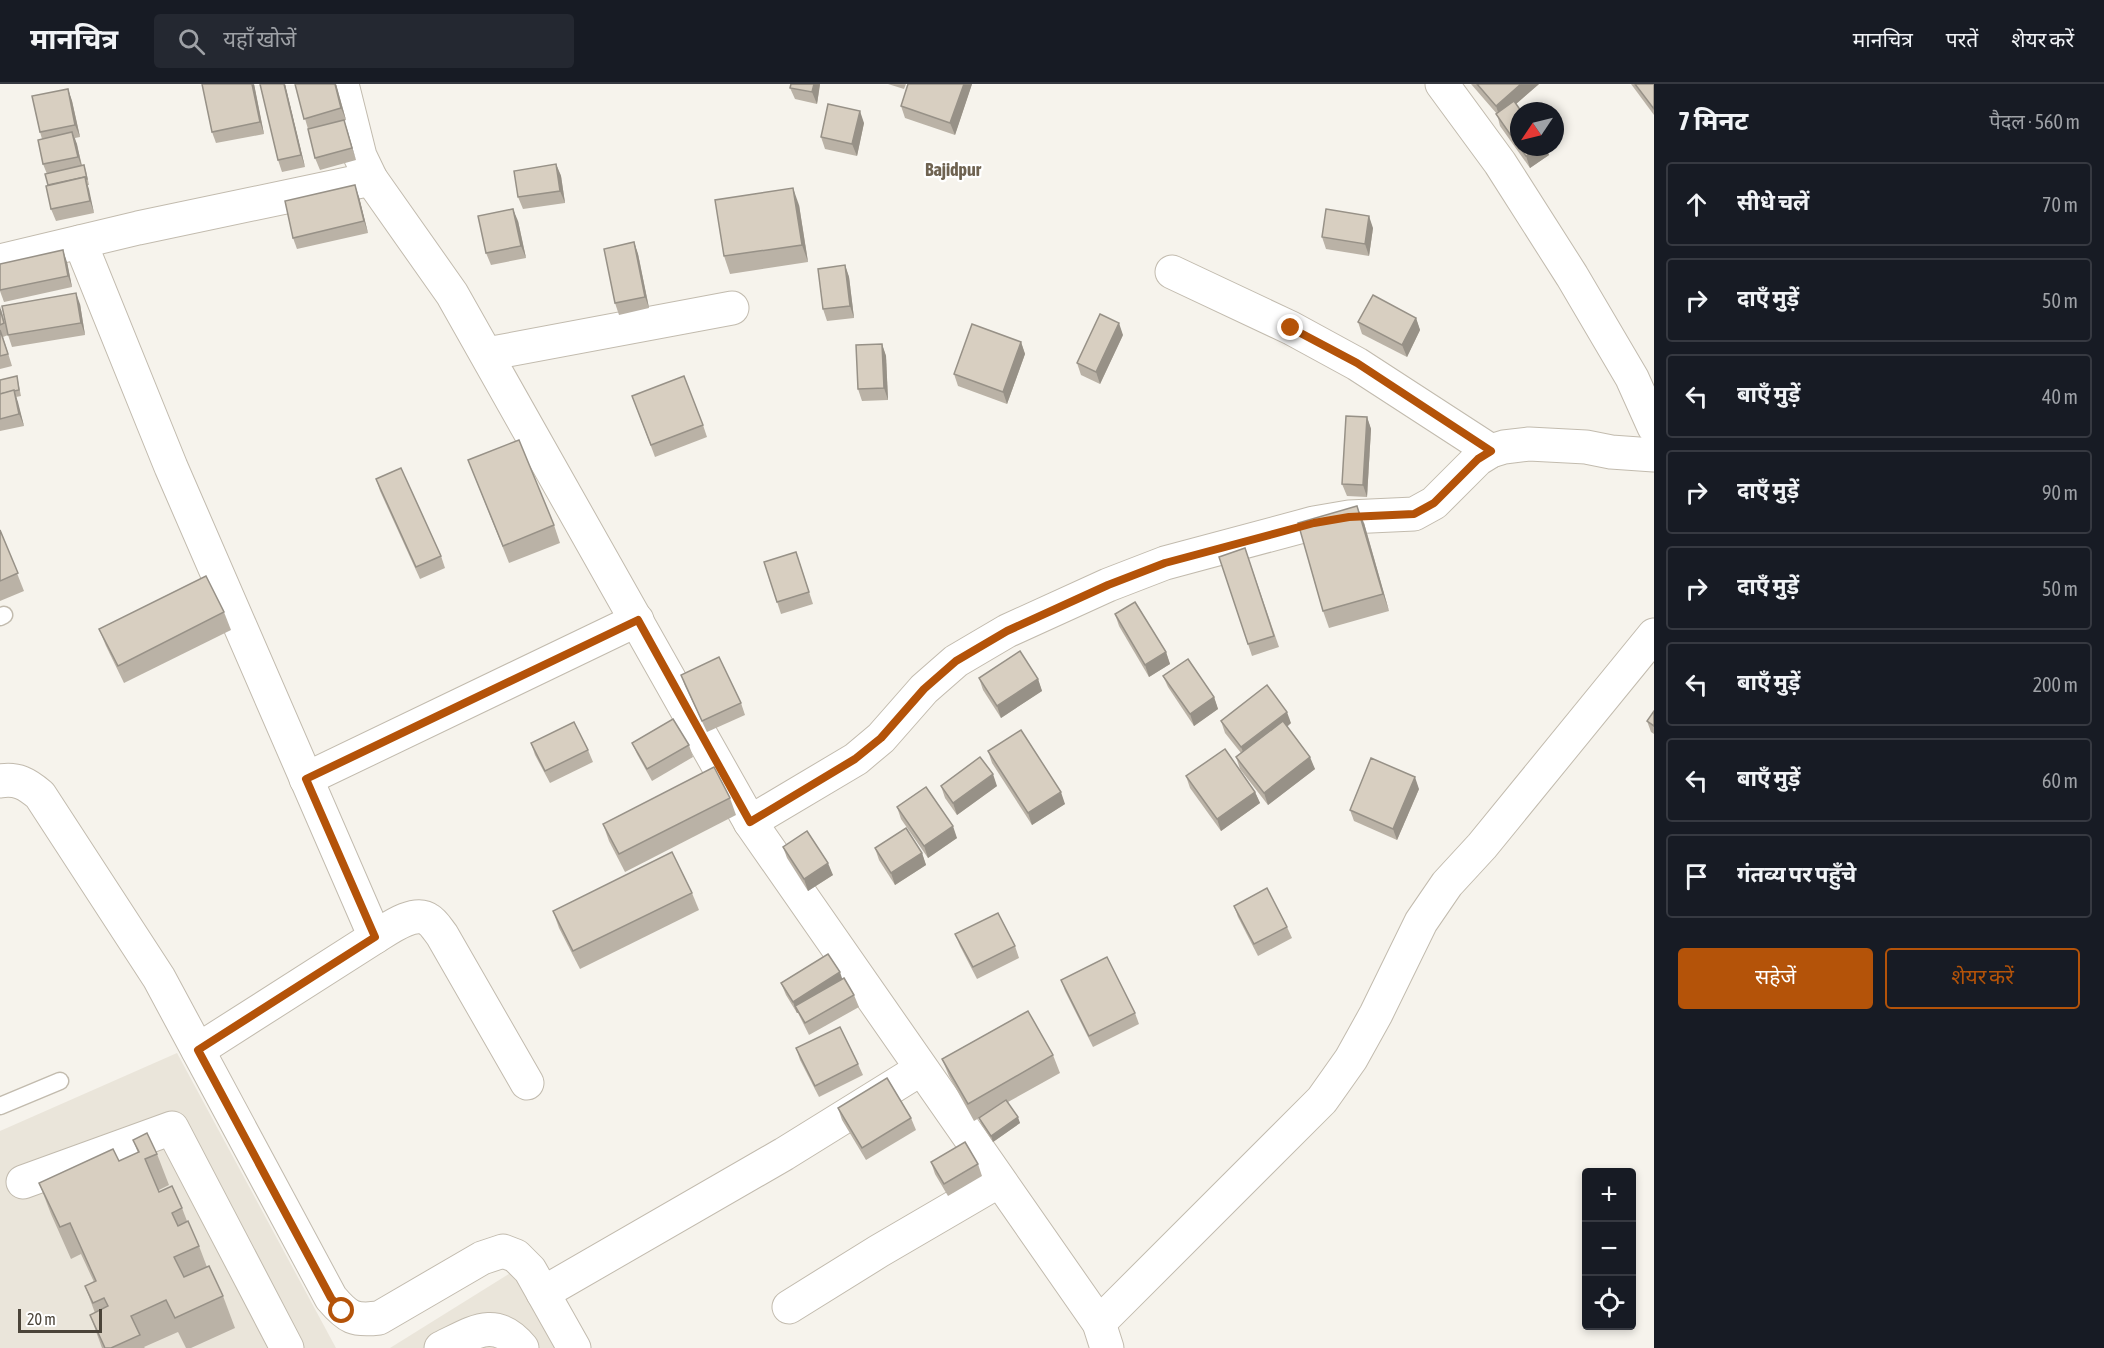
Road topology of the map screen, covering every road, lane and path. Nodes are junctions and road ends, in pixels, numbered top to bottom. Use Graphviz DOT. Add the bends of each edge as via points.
graph roads {
  1 [pos="342,84"];
  2 [pos="1442,84"];
  3 [pos="371,179"];
  4 [pos="80,242"];
  5 [pos="0,261"];
  6 [pos="1172,272"];
  7 [pos="732,308"];
  8 [pos="487,354"];
  9 [pos="1654,427"];
  10 [pos="1491,451"];
  11 [pos="1654,455"];
  12 [pos="638,620"];
  13 [pos="1654,635"];
  14 [pos="306,779"];
  15 [pos="0,781"];
  16 [pos="750,822"];
  17 [pos="375,937"];
  18 [pos="198,1050"];
  19 [pos="921,1069"];
  20 [pos="60,1082"];
  21 [pos="527,1083"];
  22 [pos="0,1106"];
  23 [pos="999,1181"];
  24 [pos="23,1182"];
  25 [pos="543,1293"];
  26 [pos="789,1307"];
  27 [pos="1103,1336"];
  28 [pos="287,1348"];
  29 [pos="441,1348"];
  30 [pos="522,1348"];
  31 [pos="574,1348"];
  1 -- 3 [label="street" via="360,156"];
  2 -- 9 [label="street" via="1500,163 1572,276 1632,378"];
  3 -- 4 [label="street"];
  3 -- 8 [label="street" via="452,294"];
  4 -- 5 [label="street"];
  4 -- 14 [label="street" via="171,467"];
  6 -- 10 [label="street" via="1357,363"];
  7 -- 8 [label="street"];
  8 -- 12 [label="street"];
  10 -- 11 [label="street" via="1529,444"];
  10 -- 16 [label="street" via="1434,503 1414,514 1314,523 1165,563 1007,631 956,661 924,689 881,738 855,759"];
  12 -- 14 [label="street"];
  12 -- 16 [label="street"];
  13 -- 27 [label="street" via="1448,884 1421,922 1351,1059 1322,1100"];
  14 -- 17 [label="street"];
  15 -- 18 [label="street" via="10,779 27,784 40,795 159,978"];
  16 -- 19 [label="street"];
  17 -- 18 [label="street"];
  17 -- 21 [label="street" via="402,921 418,916 428,919 442,935"];
  18 -- 25 [label="street" via="331,1298 342,1311 360,1320 379,1318 482,1258 502,1251 516,1256 530,1270"];
  19 -- 23 [label="street"];
  19 -- 25 [label="street" via="784,1154"];
  20 -- 22 [label="lane"];
  23 -- 26 [label="street"];
  23 -- 27 [label="street"];
  24 -- 28 [label="street" via="172,1128"];
  25 -- 31 [label="street"];
  29 -- 30 [label="street" via="482,1329 502,1330"];
}
